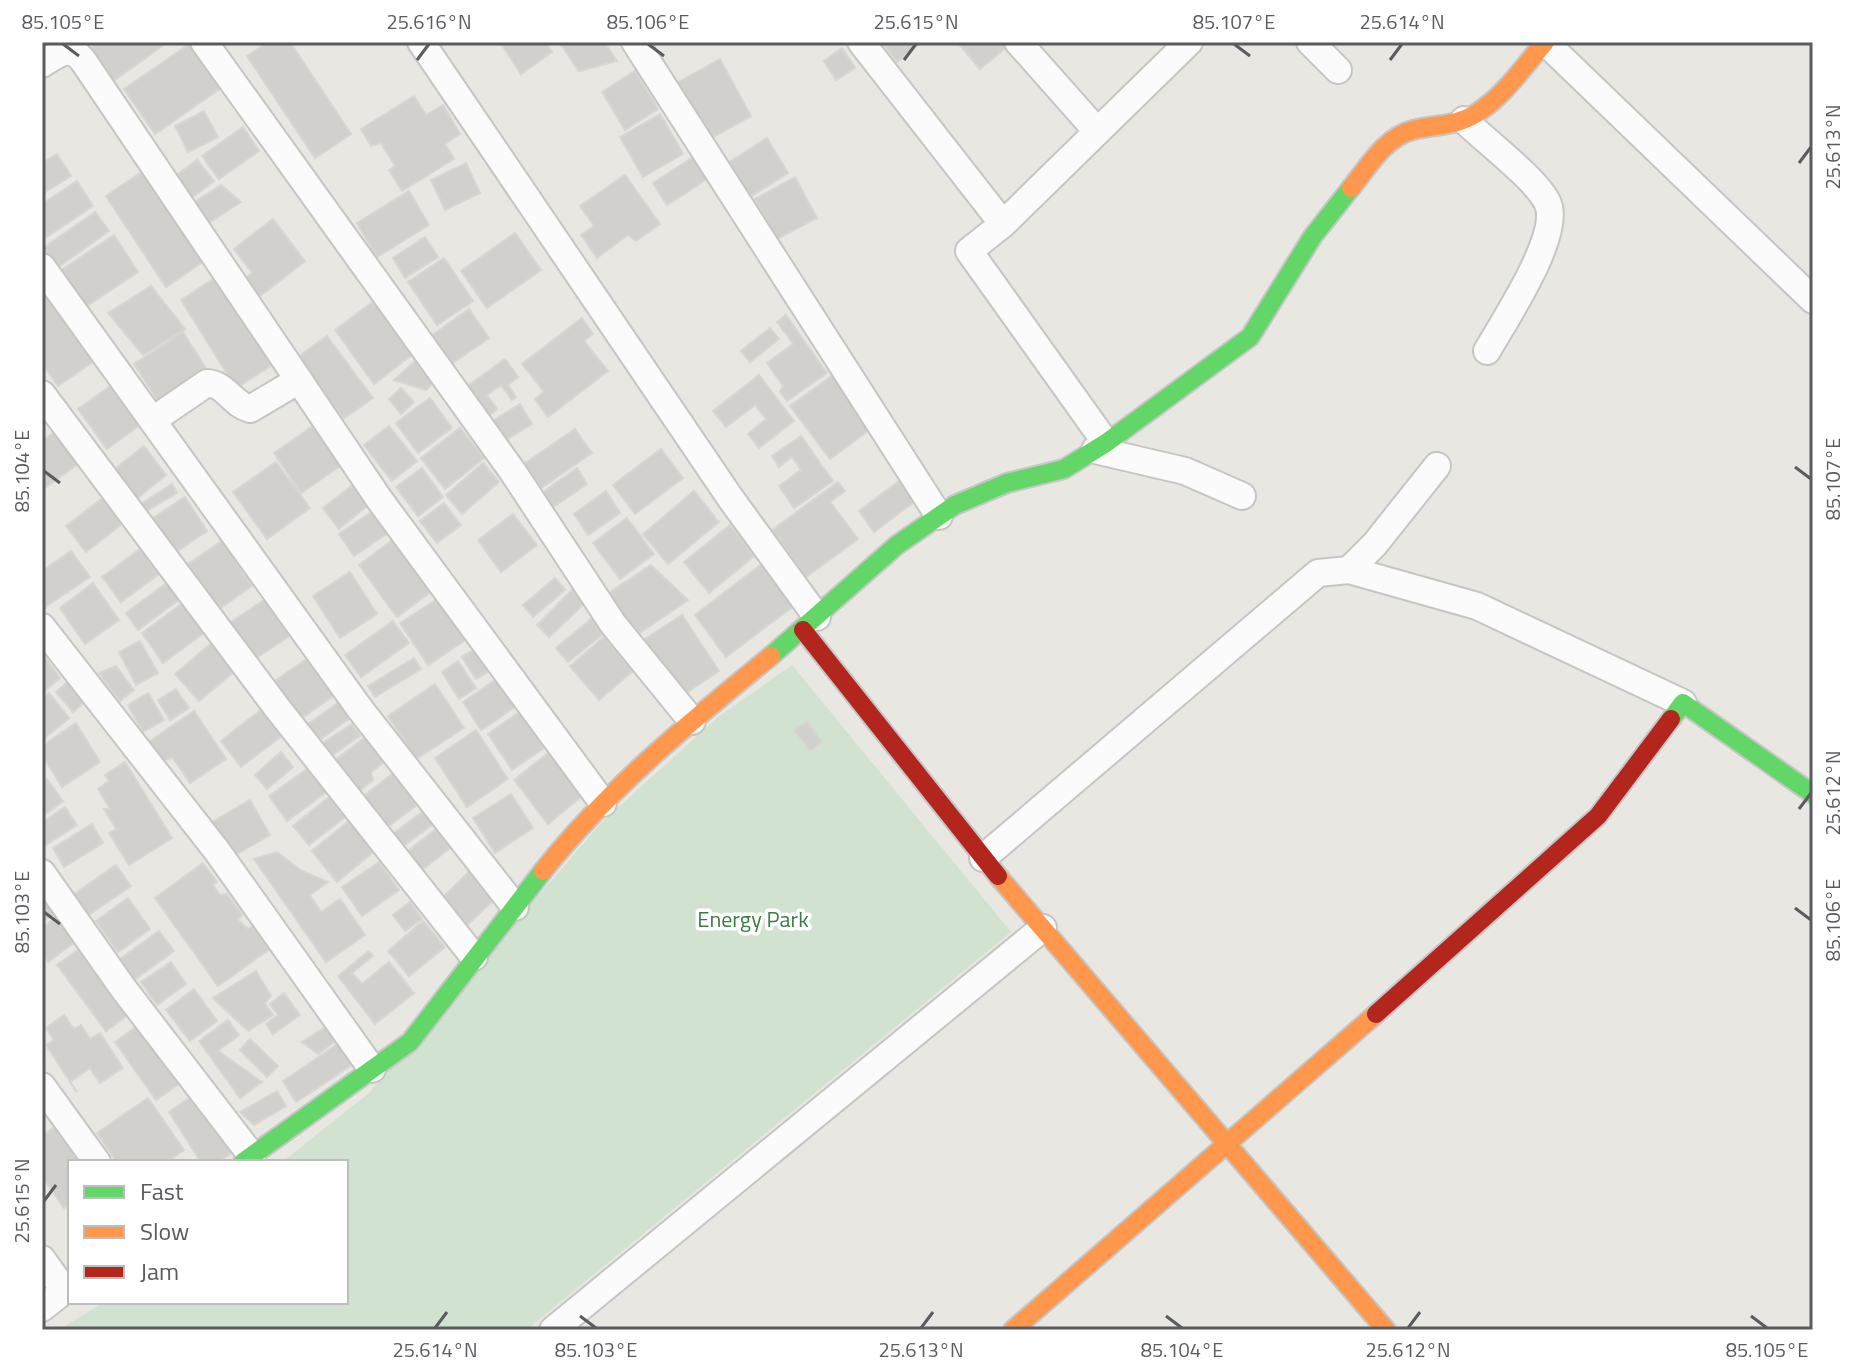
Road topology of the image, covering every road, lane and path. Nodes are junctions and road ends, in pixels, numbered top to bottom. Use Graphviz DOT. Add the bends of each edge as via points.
graph roads {
  1 [pos="204,42"];
  2 [pos="421,42"];
  3 [pos="635,42"];
  4 [pos="861,42"];
  5 [pos="1018,42"];
  6 [pos="1189,42"];
  7 [pos="1310,42"];
  8 [pos="1545,42"];
  9 [pos="42,64"];
  10 [pos="1338,70"];
  11 [pos="1464,120"];
  12 [pos="1097,131"];
  13 [pos="1003,224"];
  14 [pos="42,267"];
  15 [pos="1813,300"];
  16 [pos="1487,351"];
  17 [pos="299,380"];
  18 [pos="42,394"];
  19 [pos="153,420"];
  20 [pos="1101,446"];
  21 [pos="1437,466"];
  22 [pos="1242,496"];
  23 [pos="939,516"];
  24 [pos="1349,570"];
  25 [pos="810,624"];
  26 [pos="42,627"];
  27 [pos="1683,703"];
  28 [pos="692,721"];
  29 [pos="1813,794"];
  30 [pos="603,803"];
  31 [pos="983,858"];
  32 [pos="42,873"];
  33 [pos="515,907"];
  34 [pos="1043,928"];
  35 [pos="474,957"];
  36 [pos="372,1069"];
  37 [pos="42,1086"];
  38 [pos="1229,1145"];
  39 [pos="248,1159"];
  40 [pos="96,1160"];
  41 [pos="42,1259"];
  42 [pos="67,1288"];
  43 [pos="42,1308"];
  44 [pos="553,1330"];
  45 [pos="1013,1330"];
  46 [pos="1386,1330"];
  1 -- 28 [label="street" via="513,472 613,624"];
  2 -- 25 [label="street"];
  3 -- 23 [label="street"];
  4 -- 13 [label="street"];
  5 -- 12 [label="street"];
  6 -- 12 [label="street"];
  7 -- 10 [label="street"];
  8 -- 11 [label="street" via="1497,97"];
  8 -- 15 [label="street"];
  9 -- 17 [label="street" via="66,50 79,55"];
  11 -- 16 [label="street" via="1540,192 1551,218 1520,293"];
  11 -- 20 [label="street" via="1392,139 1313,236 1250,337"];
  12 -- 13 [label="street"];
  13 -- 20 [label="street" via="969,251"];
  14 -- 19 [label="street"];
  17 -- 19 [label="street" via="250,409 221,386 207,383"];
  17 -- 30 [label="street" via="387,511"];
  18 -- 35 [label="street" via="278,709"];
  19 -- 33 [label="street" via="360,709"];
  20 -- 22 [label="street" via="1185,471"];
  20 -- 23 [label="street" via="1064,469 1007,483"];
  21 -- 24 [label="street"];
  23 -- 25 [label="street" via="897,545"];
  24 -- 27 [label="street" via="1477,606"];
  24 -- 31 [label="street" via="1318,573"];
  25 -- 28 [label="street"];
  25 -- 31 [label="street"];
  26 -- 36 [label="street" via="217,851"];
  27 -- 29 [label="street"];
  27 -- 38 [label="street" via="1598,816"];
  28 -- 30 [label="street"];
  30 -- 33 [label="street"];
  31 -- 34 [label="street"];
  32 -- 39 [label="street"];
  33 -- 35 [label="street"];
  34 -- 38 [label="street"];
  34 -- 44 [label="street"];
  35 -- 36 [label="street" via="410,1042"];
  36 -- 39 [label="street"];
  37 -- 40 [label="street"];
  38 -- 45 [label="street"];
  38 -- 46 [label="street"];
  41 -- 42 [label="street"];
  42 -- 43 [label="street"];
}
